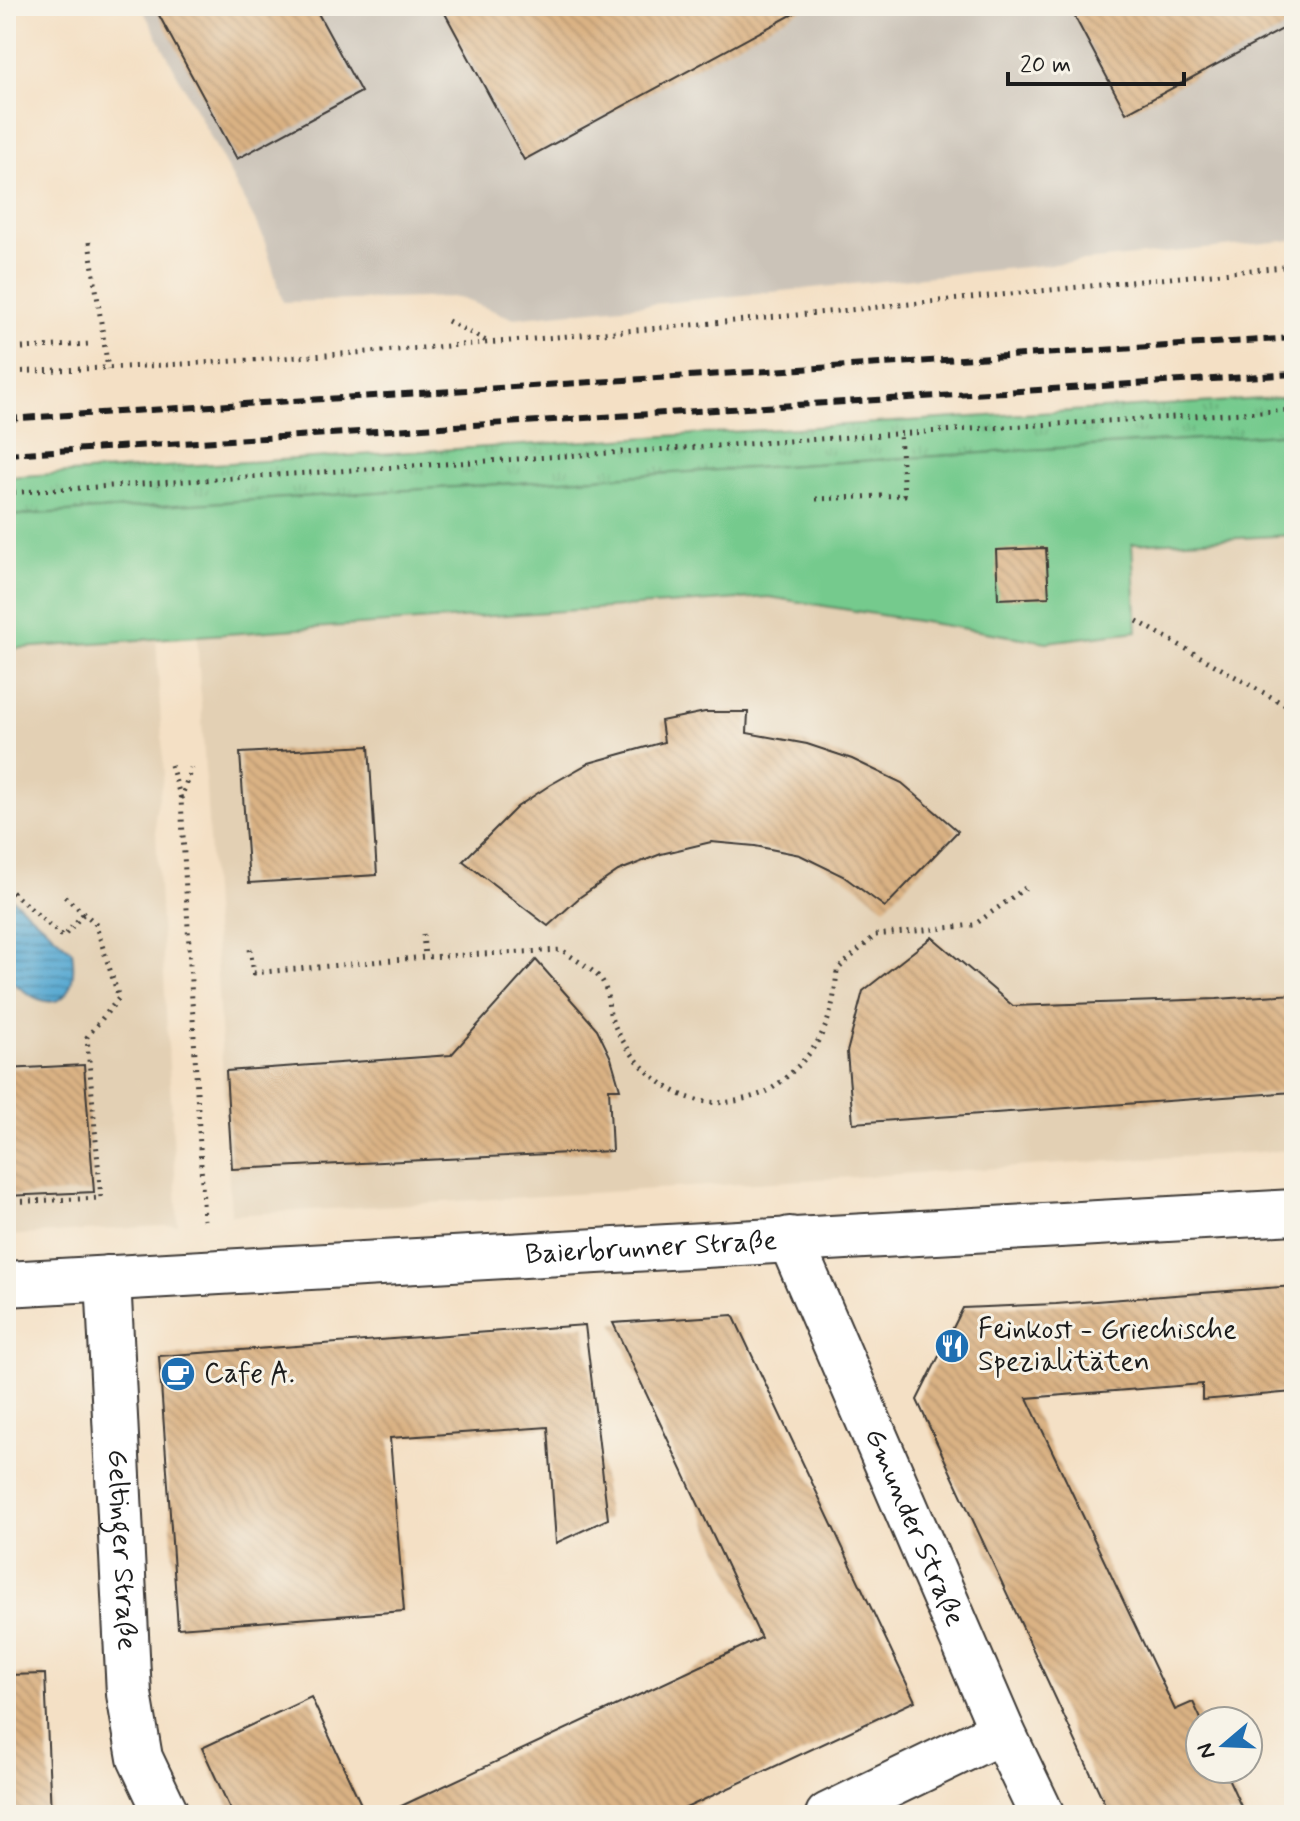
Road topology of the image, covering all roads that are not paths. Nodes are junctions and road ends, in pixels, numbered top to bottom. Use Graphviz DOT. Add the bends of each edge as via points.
graph roads {
  1 [pos="1294,1212"];
  2 [pos="790,1239"];
  3 [pos="108,1278"];
  4 [pos="6,1284"];
  5 [pos="1002,1731"];
  6 [pos="167,1815"];
  7 [pos="828,1815"];
  8 [pos="1042,1815"];
  1 -- 2 [label="street, Baierbrunner Straße"];
  2 -- 3 [label="street, Baierbrunner Straße"];
  2 -- 5 [label="street, Gmunder Straße"];
  3 -- 4 [label="street, Baierbrunner Straße"];
  3 -- 6 [label="street, Geltinger Straße" via="129,1694 140,1758"];
  5 -- 7 [label="street"];
  5 -- 8 [label="street, Gmunder Straße"];
}
